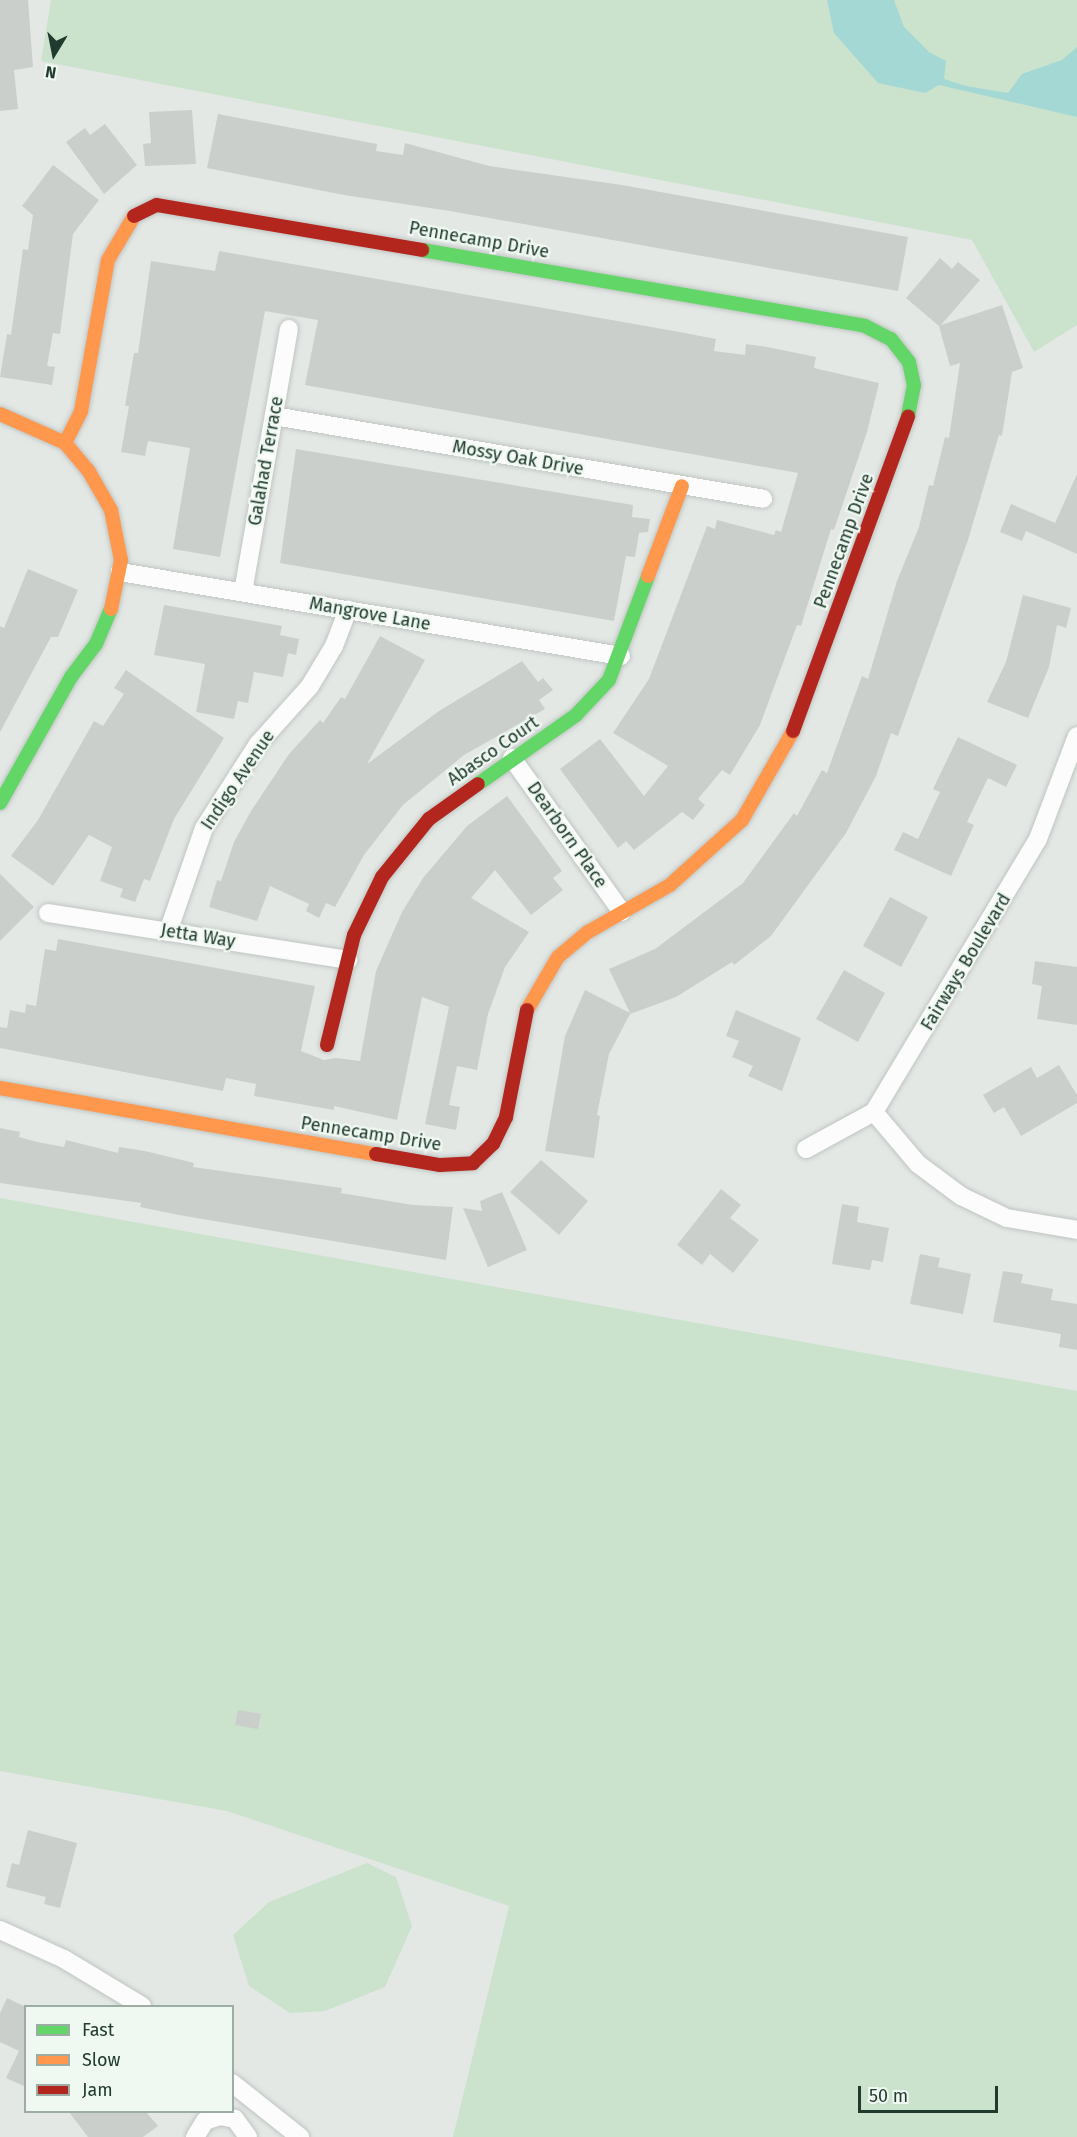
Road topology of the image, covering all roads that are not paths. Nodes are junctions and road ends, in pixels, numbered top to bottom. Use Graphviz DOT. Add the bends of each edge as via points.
graph roads {
  1 [pos="289,329"];
  2 [pos="0,414"];
  3 [pos="274,416"];
  4 [pos="65,443"];
  5 [pos="682,486"];
  6 [pos="762,499"];
  7 [pos="120,572"];
  8 [pos="243,592"];
  9 [pos="348,610"];
  10 [pos="621,656"];
  11 [pos="1077,736"];
  12 [pos="512,759"];
  13 [pos="0,803"];
  14 [pos="622,912"];
  15 [pos="48,913"];
  16 [pos="168,932"];
  17 [pos="348,960"];
  18 [pos="327,1045"];
  19 [pos="0,1088"];
  20 [pos="874,1112"];
  21 [pos="806,1149"];
  22 [pos="1077,1230"];
  23 [pos="0,1930"];
  24 [pos="139,2005"];
  25 [pos="234,2085"];
  26 [pos="256,2104"];
  27 [pos="244,2131"];
  28 [pos="195,2137"];
  29 [pos="300,2137"];
  1 -- 3 [label="street, Galahad Terrace"];
  2 -- 4 [label="street"];
  3 -- 5 [label="street, Mossy Oak Drive"];
  3 -- 8 [label="street, Galahad Terrace"];
  4 -- 7 [label="street" via="88,470 111,510 122,560"];
  4 -- 14 [label="street, Pennecamp Drive" via="81,411 108,260 135,214 157,205 819,316 865,326 891,339 909,362 912,373 914,385 908,417 796,725 742,820 670,885"];
  5 -- 6 [label="street, Mossy Oak Drive"];
  5 -- 10 [label="street, Abasco Court"];
  7 -- 8 [label="street, Mangrove Lane"];
  7 -- 13 [label="street" via="115,601 96,644 71,677"];
  8 -- 9 [label="street, Mangrove Lane"];
  9 -- 10 [label="street, Mangrove Lane"];
  9 -- 16 [label="street, Indigo Avenue" via="334,646 310,686 258,744 204,828"];
  10 -- 12 [label="street, Abasco Court" via="609,680 576,715"];
  11 -- 20 [label="street, Fairways Boulevard" via="1038,839"];
  12 -- 14 [label="street, Dearborn Place"];
  12 -- 17 [label="street, Abasco Court" via="429,819 388,869 354,935"];
  14 -- 19 [label="street, Pennecamp Drive" via="588,932 566,951 540,983 526,1012 506,1117 493,1144 473,1163 440,1165"];
  15 -- 16 [label="street, Jetta Way"];
  16 -- 17 [label="street, Jetta Way"];
  17 -- 18 [label="street, Abasco Court"];
  20 -- 21 [label="street"];
  20 -- 22 [label="street" via="918,1164 961,1196 1007,1218"];
  23 -- 24 [label="street" via="64,1959"];
  25 -- 26 [label="street"];
  26 -- 27 [label="street"];
  26 -- 29 [label="street"];
  27 -- 28 [label="street" via="228,2116 212,2117 200,2126"];
}
